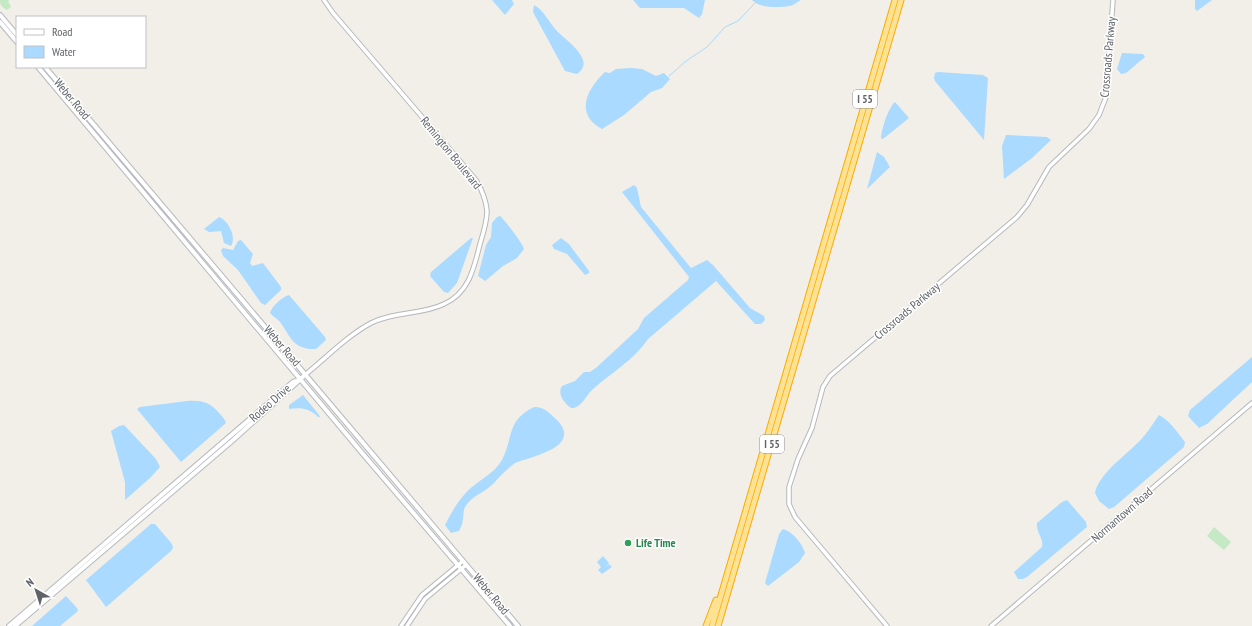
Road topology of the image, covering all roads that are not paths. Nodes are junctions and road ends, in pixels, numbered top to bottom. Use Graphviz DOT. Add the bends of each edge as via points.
graph roads {
  1 [pos="324,0"];
  2 [pos="895,0"];
  3 [pos="901,0"];
  4 [pos="1113,0"];
  5 [pos="0,15"];
  6 [pos="0,22"];
  7 [pos="16,34"];
  8 [pos="16,41"];
  9 [pos="39,68"];
  10 [pos="46,68"];
  11 [pos="306,374"];
  12 [pos="300,379"];
  13 [pos="1252,403"];
  14 [pos="465,563"];
  15 [pos="460,566"];
  16 [pos="722,591"];
  17 [pos="9,626"];
  18 [pos="15,626"];
  19 [pos="401,626"];
  20 [pos="407,626"];
  21 [pos="510,626"];
  22 [pos="518,626"];
  23 [pos="706,626"];
  24 [pos="712,626"];
  25 [pos="719,626"];
  26 [pos="887,626"];
  27 [pos="991,626"];
  1 -- 11 [label="street, Remington Boulevard" via="476,180 483,192 487,213 473,271 458,295 440,306 392,315 372,323 354,334"];
  2 -- 16 [label="highway, I 55"];
  3 -- 25 [label="highway, I 55"];
  4 -- 26 [label="street, Crossroads Parkway" via="1106,97 1094,123 1049,167 1027,205 1017,216 830,376 823,387 812,428 788,487 788,504 795,517"];
  5 -- 7 [label="main road"];
  6 -- 8 [label="main road"];
  9 -- 12 [label="main road, Weber Road"];
  10 -- 11 [label="main road, Weber Road"];
  11 -- 12 [label="main road, Remington Boulevard"];
  11 -- 14 [label="main road, Weber Road"];
  12 -- 15 [label="main road, Weber Road"];
  12 -- 17 [label="main road, Rodeo Drive" via="293,382"];
  12 -- 18 [label="main road, Rodeo Drive" via="296,386"];
  13 -- 27 [label="street, Normantown Road"];
  14 -- 15 [label="street"];
  14 -- 22 [label="main road, Weber Road"];
  15 -- 19 [label="street" via="422,595"];
  15 -- 20 [label="street" via="425,599"];
  15 -- 21 [label="main road, Weber Road"];
  16 -- 23 [label="highway"];
  16 -- 24 [label="highway, I 55"];
}
